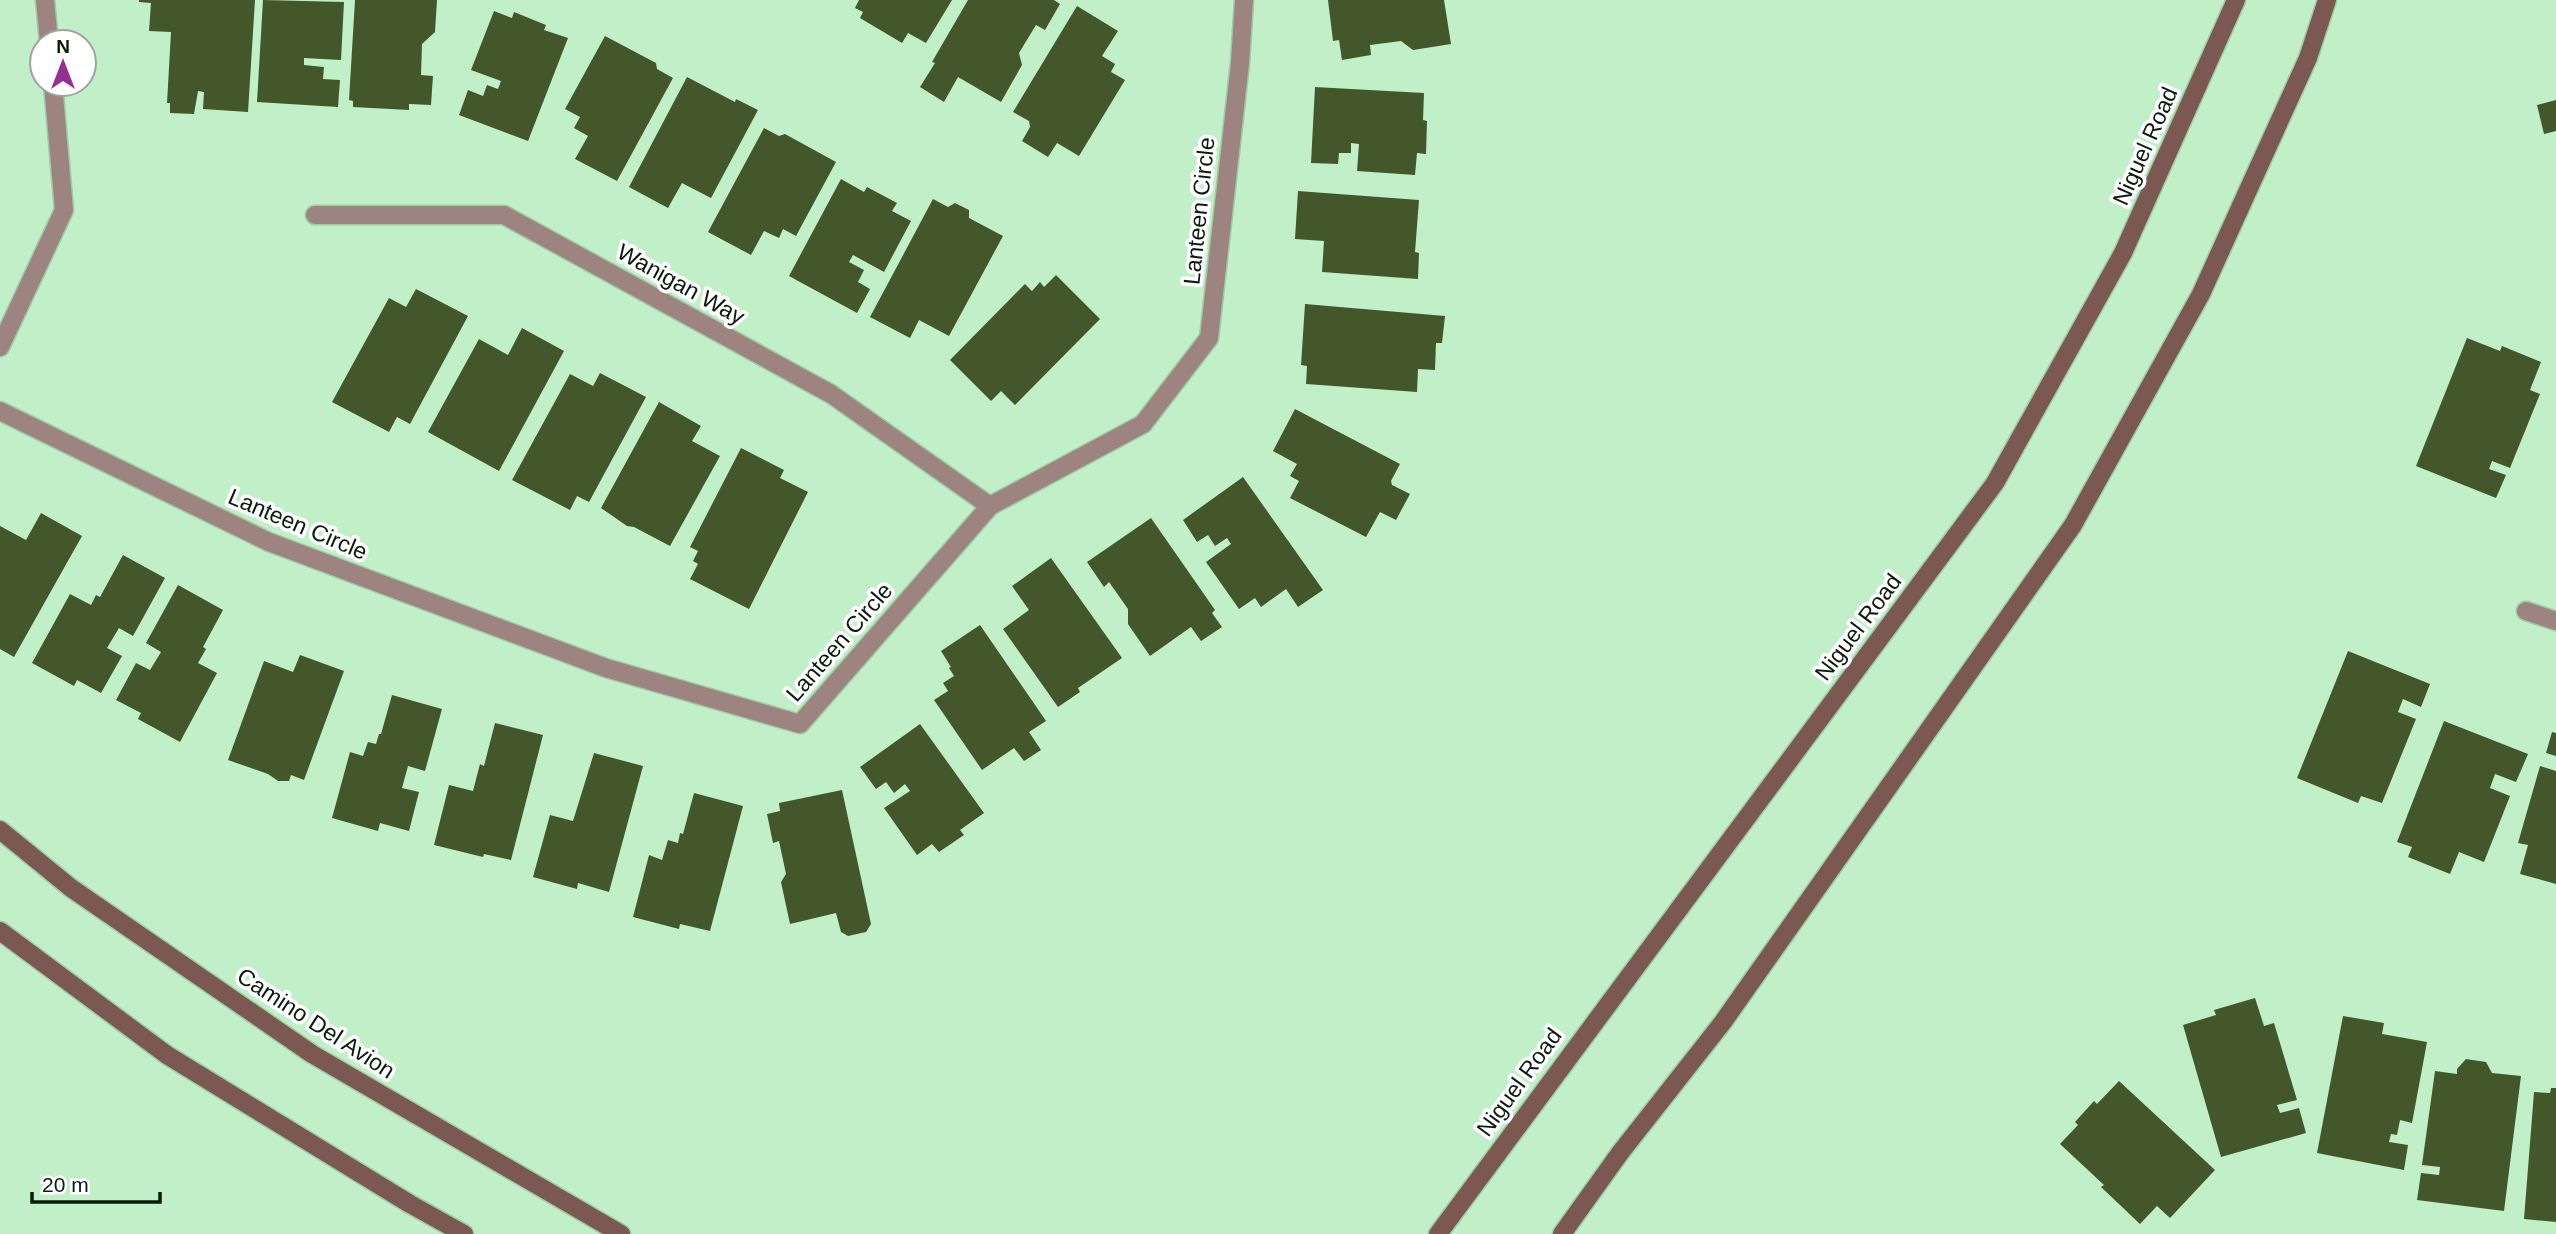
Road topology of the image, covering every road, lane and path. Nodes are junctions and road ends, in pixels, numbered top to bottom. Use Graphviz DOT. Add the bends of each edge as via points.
graph roads {
  1 [pos="45,0"];
  2 [pos="1244,0"];
  3 [pos="2236,0"];
  4 [pos="2327,0"];
  5 [pos="48,28"];
  6 [pos="54,98"];
  7 [pos="315,215"];
  8 [pos="0,347"];
  9 [pos="0,411"];
  10 [pos="989,506"];
  11 [pos="2526,611"];
  12 [pos="2556,621"];
  13 [pos="0,830"];
  14 [pos="0,931"];
  15 [pos="464,1234"];
  16 [pos="621,1234"];
  17 [pos="1438,1234"];
  18 [pos="1562,1234"];
  1 -- 5 [label="street"];
  2 -- 10 [label="street, Lanteen Circle" via="1209,338 1143,424"];
  3 -- 17 [label="main road, Niguel Road" via="2123,253 1995,484"];
  4 -- 18 [label="main road" via="2308,58 2201,294 2073,525 1723,1022"];
  6 -- 8 [label="street" via="64,211"];
  7 -- 10 [label="street, Wanigan Way" via="504,215 831,394"];
  9 -- 10 [label="street, Lanteen Circle" via="269,542 606,668 800,724"];
  11 -- 12 [label="street"];
  13 -- 16 [label="main road, Camino Del Avion" via="71,888 312,1054"];
  14 -- 15 [label="main road" via="167,1055"];
}
